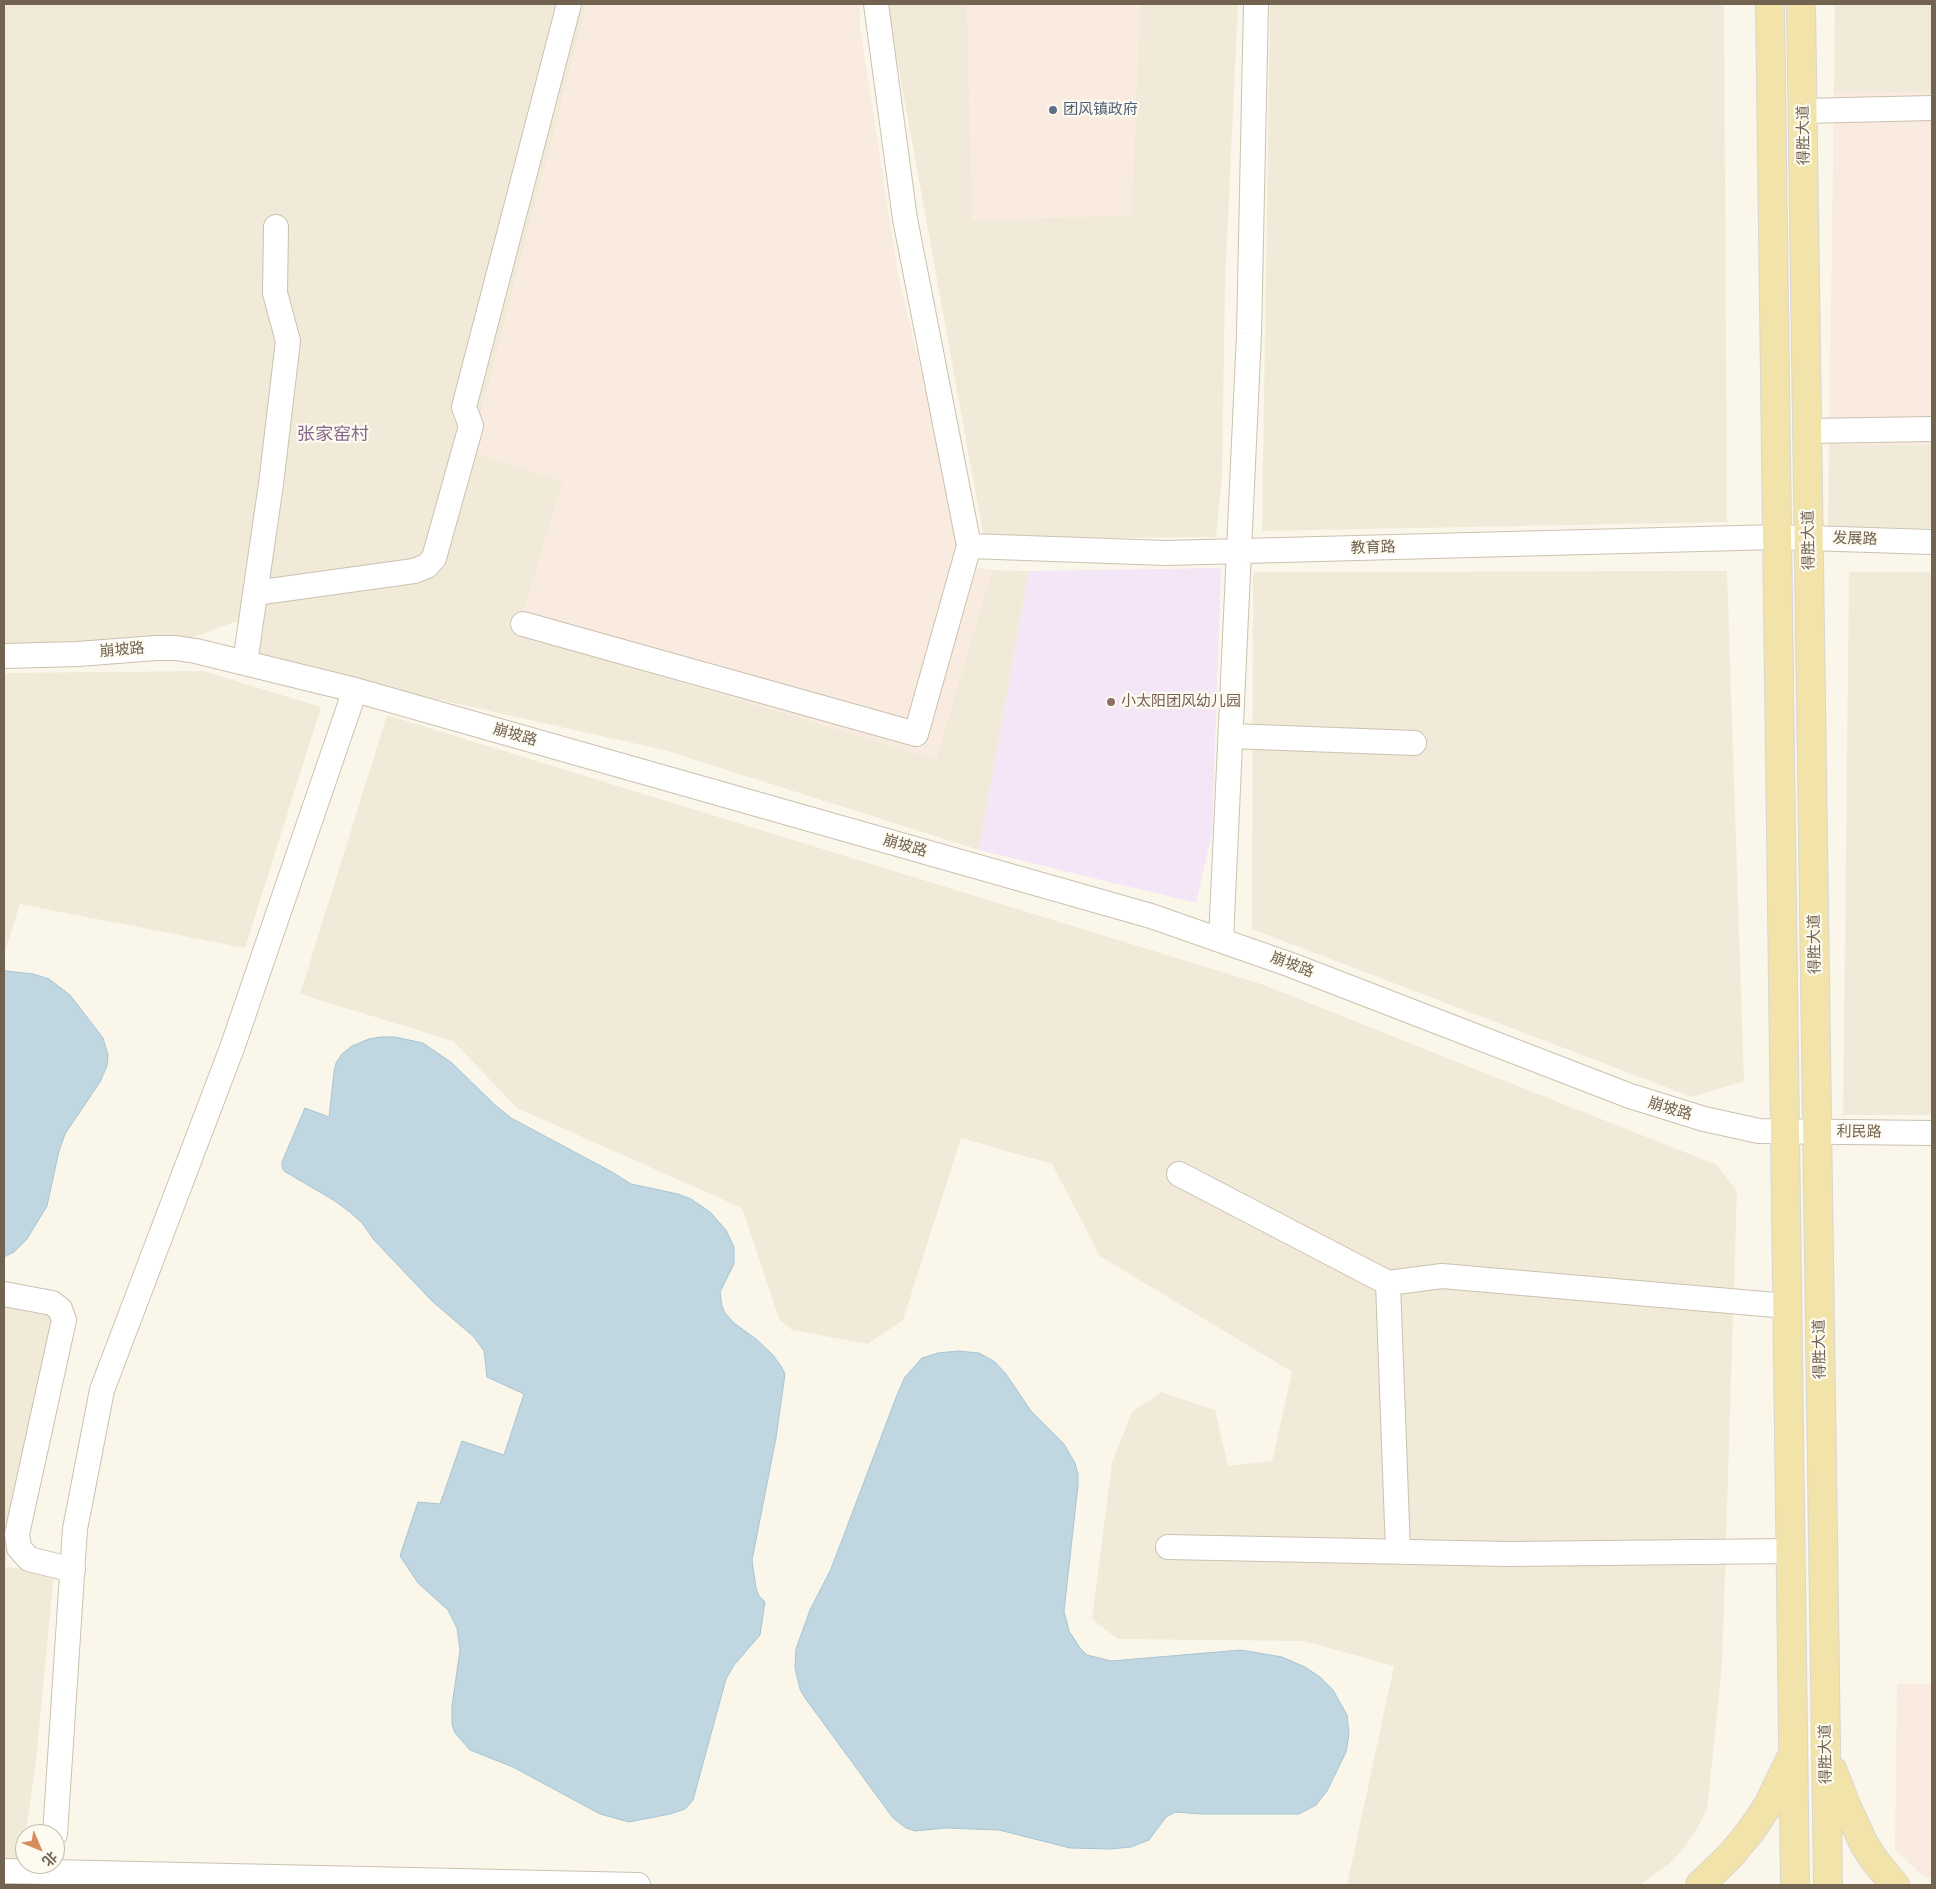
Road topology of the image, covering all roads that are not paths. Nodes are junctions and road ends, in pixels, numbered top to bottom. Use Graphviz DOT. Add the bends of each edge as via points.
graph roads {
  1 [pos="569,4"];
  2 [pos="876,4"];
  3 [pos="1256,4"];
  4 [pos="1770,4"];
  5 [pos="1802,4"];
  6 [pos="1932,108"];
  7 [pos="1803,111"];
  8 [pos="276,227"];
  9 [pos="1932,429"];
  10 [pos="1808,431"];
  11 [pos="1777,537"];
  12 [pos="1809,538"];
  13 [pos="1932,542"];
  14 [pos="968,546"];
  15 [pos="1239,551"];
  16 [pos="255,593"];
  17 [pos="523,624"];
  18 [pos="4,656"];
  19 [pos="245,663"];
  20 [pos="355,690"];
  21 [pos="1231,736"];
  22 [pos="1414,743"];
  23 [pos="1222,940"];
  24 [pos="1785,1131"];
  25 [pos="1817,1132"];
  26 [pos="1932,1133"];
  27 [pos="1179,1174"];
  28 [pos="1388,1283"];
  29 [pos="4,1294"];
  30 [pos="1788,1306"];
  31 [pos="1168,1546"];
  32 [pos="1398,1551"];
  33 [pos="1791,1551"];
  34 [pos="73,1570"];
  35 [pos="1826,1751"];
  36 [pos="1794,1752"];
  37 [pos="56,1824"];
  38 [pos="52,1874"];
  39 [pos="638,1885"];
  40 [pos="1700,1885"];
  41 [pos="1795,1885"];
  42 [pos="1828,1885"];
  43 [pos="1895,1885"];
  1 -- 16 [label="street" via="464,407 471,426 434,558 427,566 414,572"];
  2 -- 14 [label="street" via="905,219"];
  3 -- 15 [label="street" via="1249,334"];
  4 -- 11 [label="main road, 得胜大道"];
  5 -- 7 [label="main road, 得胜大道"];
  6 -- 7 [label="street"];
  7 -- 10 [label="main road, 得胜大道"];
  8 -- 16 [label="street" via="275,293 288,341"];
  9 -- 10 [label="street"];
  10 -- 12 [label="main road, 得胜大道"];
  11 -- 12 [label="street, 发展路"];
  11 -- 15 [label="street, 教育路"];
  11 -- 24 [label="main road, 得胜大道"];
  12 -- 13 [label="street, 发展路"];
  12 -- 25 [label="main road, 得胜大道"];
  14 -- 15 [label="street, 教育路" via="1166,553"];
  14 -- 17 [label="street" via="916,734"];
  15 -- 21 [label="street"];
  16 -- 19 [label="street"];
  18 -- 19 [label="street, 崩坡路" via="156,648 196,651"];
  19 -- 20 [label="street, 崩坡路"];
  20 -- 23 [label="street, 崩坡路" via="1151,916"];
  20 -- 34 [label="street" via="232,1048 102,1390 76,1529"];
  21 -- 22 [label="street"];
  21 -- 23 [label="street"];
  23 -- 24 [label="street, 崩坡路" via="1639,1099 1704,1119 1759,1131"];
  24 -- 25 [label="street, 利民路"];
  24 -- 30 [label="main road, 得胜大道"];
  25 -- 26 [label="street, 利民路"];
  25 -- 35 [label="main road, 得胜大道"];
  27 -- 28 [label="street"];
  28 -- 30 [label="street" via="1442,1276"];
  28 -- 32 [label="street"];
  29 -- 34 [label="street" via="52,1303 60,1309 64,1320 18,1534 19,1548 29,1559"];
  30 -- 33 [label="main road, 得胜大道"];
  31 -- 32 [label="street"];
  32 -- 33 [label="street" via="1508,1554"];
  33 -- 36 [label="main road, 得胜大道"];
  34 -- 37 [label="street"];
  35 -- 42 [label="main road, 得胜大道"];
  35 -- 43 [label="main road" via="1864,1844"];
  36 -- 40 [label="main road" via="1750,1832"];
  36 -- 41 [label="main road, 得胜大道"];
  38 -- 39 [label="street"];
}
